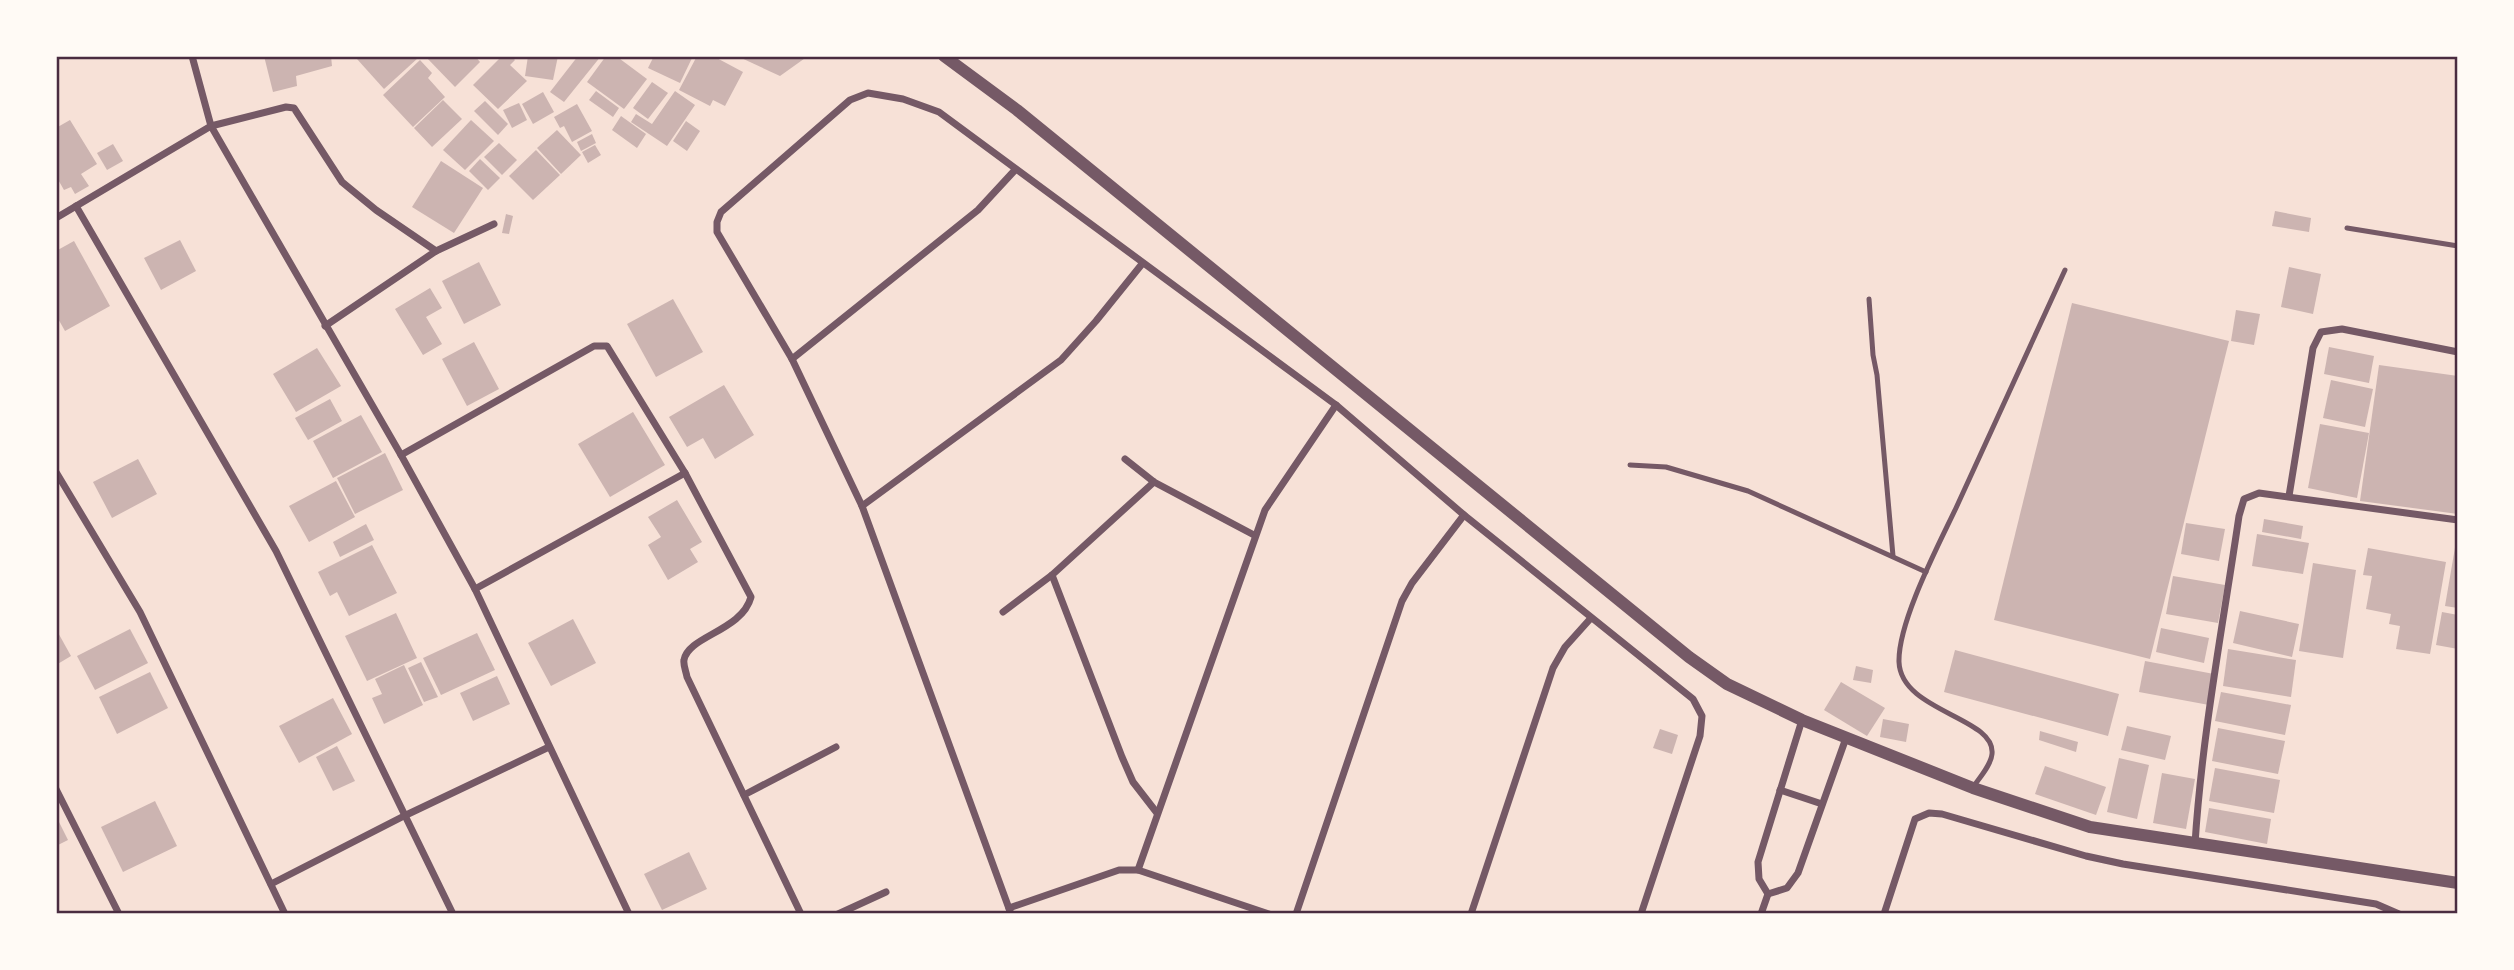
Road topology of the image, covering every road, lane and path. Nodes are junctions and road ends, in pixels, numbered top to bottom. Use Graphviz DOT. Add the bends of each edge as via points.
graph roads {
  1 [pos="192,56"];
  2 [pos="944,56"];
  3 [pos="211,125"];
  4 [pos="1015,170"];
  5 [pos="76,206"];
  6 [pos="56,218"];
  7 [pos="494,224"];
  8 [pos="2347,228"];
  9 [pos="2458,246"];
  10 [pos="436,251"];
  11 [pos="1142,264"];
  12 [pos="2065,271"];
  13 [pos="1869,299"];
  14 [pos="325,326"];
  15 [pos="2458,352"];
  16 [pos="792,359"];
  17 [pos="1336,405"];
  18 [pos="401,455"];
  19 [pos="1125,459"];
  20 [pos="1630,465"];
  21 [pos="56,472"];
  22 [pos="685,473"];
  23 [pos="1154,481"];
  24 [pos="2289,496"];
  25 [pos="862,506"];
  26 [pos="1464,515"];
  27 [pos="2458,520"];
  28 [pos="1254,535"];
  29 [pos="1893,556"];
  30 [pos="1926,572"];
  31 [pos="1052,575"];
  32 [pos="475,589"];
  33 [pos="1003,612"];
  34 [pos="1591,618"];
  35 [pos="1802,720"];
  36 [pos="1846,738"];
  37 [pos="549,747"];
  38 [pos="836,747"];
  39 [pos="1973,788"];
  40 [pos="56,789"];
  41 [pos="1780,790"];
  42 [pos="744,795"];
  43 [pos="1822,804"];
  44 [pos="1157,813"];
  45 [pos="404,816"];
  46 [pos="2195,844"];
  47 [pos="1138,870"];
  48 [pos="2458,883"];
  49 [pos="271,884"];
  50 [pos="886,892"];
  51 [pos="1768,894"];
  52 [pos="1010,911"];
  53 [pos="119,914"];
  54 [pos="285,914"];
  55 [pos="453,914"];
  56 [pos="629,914"];
  57 [pos="801,914"];
  58 [pos="838,914"];
  59 [pos="1269,914"];
  60 [pos="1296,914"];
  61 [pos="1471,914"];
  62 [pos="1641,914"];
  63 [pos="1761,914"];
  64 [pos="1884,914"];
  65 [pos="2399,914"];
  1 -- 3 [label="street"];
  2 -- 35 [label="street" via="1028,119 1689,657 1727,684"];
  3 -- 5 [label="street"];
  3 -- 10 [label="street" via="294,108 342,182"];
  3 -- 14 [label="street"];
  4 -- 11 [label="street"];
  4 -- 16 [label="street" via="978,210"];
  4 -- 16 [label="street" via="939,112 868,93 850,100 721,212 717,222 717,232"];
  5 -- 6 [label="street"];
  5 -- 45 [label="street" via="276,551"];
  7 -- 10 [label="street"];
  8 -- 9 [label="lane"];
  10 -- 14 [label="street"];
  11 -- 17 [label="street"];
  11 -- 25 [label="street" via="1061,360"];
  12 -- 30 [label="lane"];
  13 -- 29 [label="lane"];
  14 -- 18 [label="street"];
  15 -- 24 [label="street" via="2342,329 2321,332 2313,348"];
  16 -- 25 [label="street"];
  17 -- 26 [label="street"];
  17 -- 28 [label="street" via="1265,510"];
  18 -- 22 [label="street" via="600,345 607,346"];
  18 -- 32 [label="street"];
  19 -- 23 [label="street"];
  20 -- 29 [label="lane" via="1666,467 1748,491"];
  21 -- 49 [label="street" via="140,612"];
  22 -- 32 [label="street"];
  22 -- 42 [label="street" via="751,597 743,615 688,650 683,662"];
  23 -- 28 [label="street"];
  23 -- 31 [label="street"];
  24 -- 27 [label="street"];
  24 -- 46 [label="street" via="2259,493 2244,499 2239,516"];
  25 -- 52 [label="street"];
  26 -- 34 [label="street"];
  26 -- 60 [label="street" via="1402,601"];
  28 -- 44 [label="street"];
  29 -- 30 [label="lane"];
  30 -- 39 [label="lane" via="1904,631 1899,663 1905,685 1985,736 1993,750"];
  31 -- 33 [label="street"];
  31 -- 44 [label="street" via="1133,782"];
  32 -- 37 [label="street"];
  34 -- 61 [label="street" via="1553,668"];
  34 -- 62 [label="street" via="1693,699 1702,716 1700,736"];
  35 -- 36 [label="street"];
  35 -- 41 [label="street"];
  36 -- 39 [label="street"];
  36 -- 43 [label="street"];
  37 -- 45 [label="street"];
  37 -- 56 [label="street"];
  38 -- 42 [label="street"];
  39 -- 46 [label="street" via="2091,827"];
  40 -- 53 [label="street"];
  41 -- 43 [label="street"];
  41 -- 51 [label="street" via="1758,862 1759,879"];
  42 -- 57 [label="street"];
  43 -- 51 [label="street" via="1798,873 1787,888"];
  44 -- 47 [label="street"];
  45 -- 49 [label="street"];
  45 -- 55 [label="street"];
  46 -- 48 [label="street"];
  47 -- 52 [label="street" via="1119,870"];
  47 -- 59 [label="street"];
  49 -- 54 [label="street"];
  50 -- 58 [label="street"];
  51 -- 63 [label="street"];
  64 -- 65 [label="street" via="1915,819 1929,813 2123,864 2376,904"];
}
